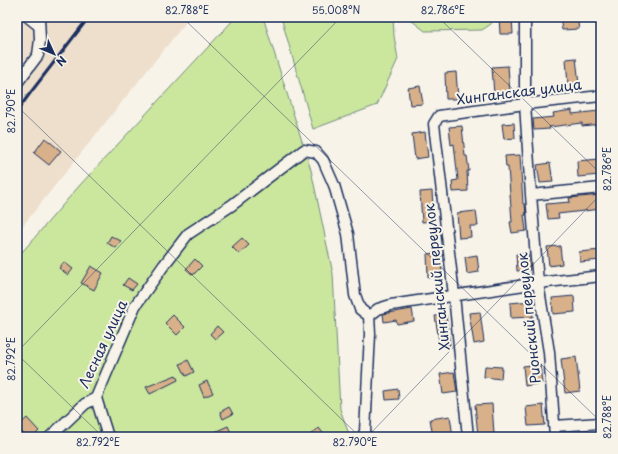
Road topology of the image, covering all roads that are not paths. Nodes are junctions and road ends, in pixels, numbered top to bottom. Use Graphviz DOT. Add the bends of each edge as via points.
graph roads {
  1 [pos="28,17"];
  2 [pos="524,17"];
  3 [pos="39,21"];
  4 [pos="17,83"];
  5 [pos="601,96"];
  6 [pos="525,104"];
  7 [pos="439,116"];
  8 [pos="601,188"];
  9 [pos="531,195"];
  10 [pos="601,276"];
  11 [pos="538,283"];
  12 [pos="454,295"];
  13 [pos="369,316"];
  14 [pos="96,398"];
  15 [pos="601,423"];
  16 [pos="554,426"];
  17 [pos="50,437"];
  18 [pos="108,437"];
  19 [pos="362,437"];
  20 [pos="468,437"];
  21 [pos="555,437"];
  1 -- 3 [label="street"];
  2 -- 6 [label="street, Рионский переулок"];
  3 -- 4 [label="street" via="38,54"];
  5 -- 6 [label="street, Хинганская улица"];
  6 -- 7 [label="street, Хинганская улица"];
  6 -- 9 [label="street, Рионский переулок"];
  7 -- 12 [label="street, Хинганский переулок" via="434,124"];
  8 -- 9 [label="street"];
  9 -- 11 [label="street, Рионский переулок"];
  10 -- 11 [label="street"];
  11 -- 12 [label="street"];
  11 -- 16 [label="street, Рионский переулок" via="549,352"];
  12 -- 13 [label="street" via="391,305 378,309"];
  12 -- 20 [label="street, Хинганский переулок"];
  13 -- 14 [label="street, Лесная улица" via="360,309 355,295 348,234 334,185 324,160 316,152 304,150 232,206 188,234 135,306"];
  13 -- 19 [label="street" via="365,432"];
  14 -- 17 [label="street, Лесная улица" via="85,404"];
  14 -- 18 [label="street"];
  15 -- 16 [label="street"];
  16 -- 21 [label="street, Рионский переулок"];
}
